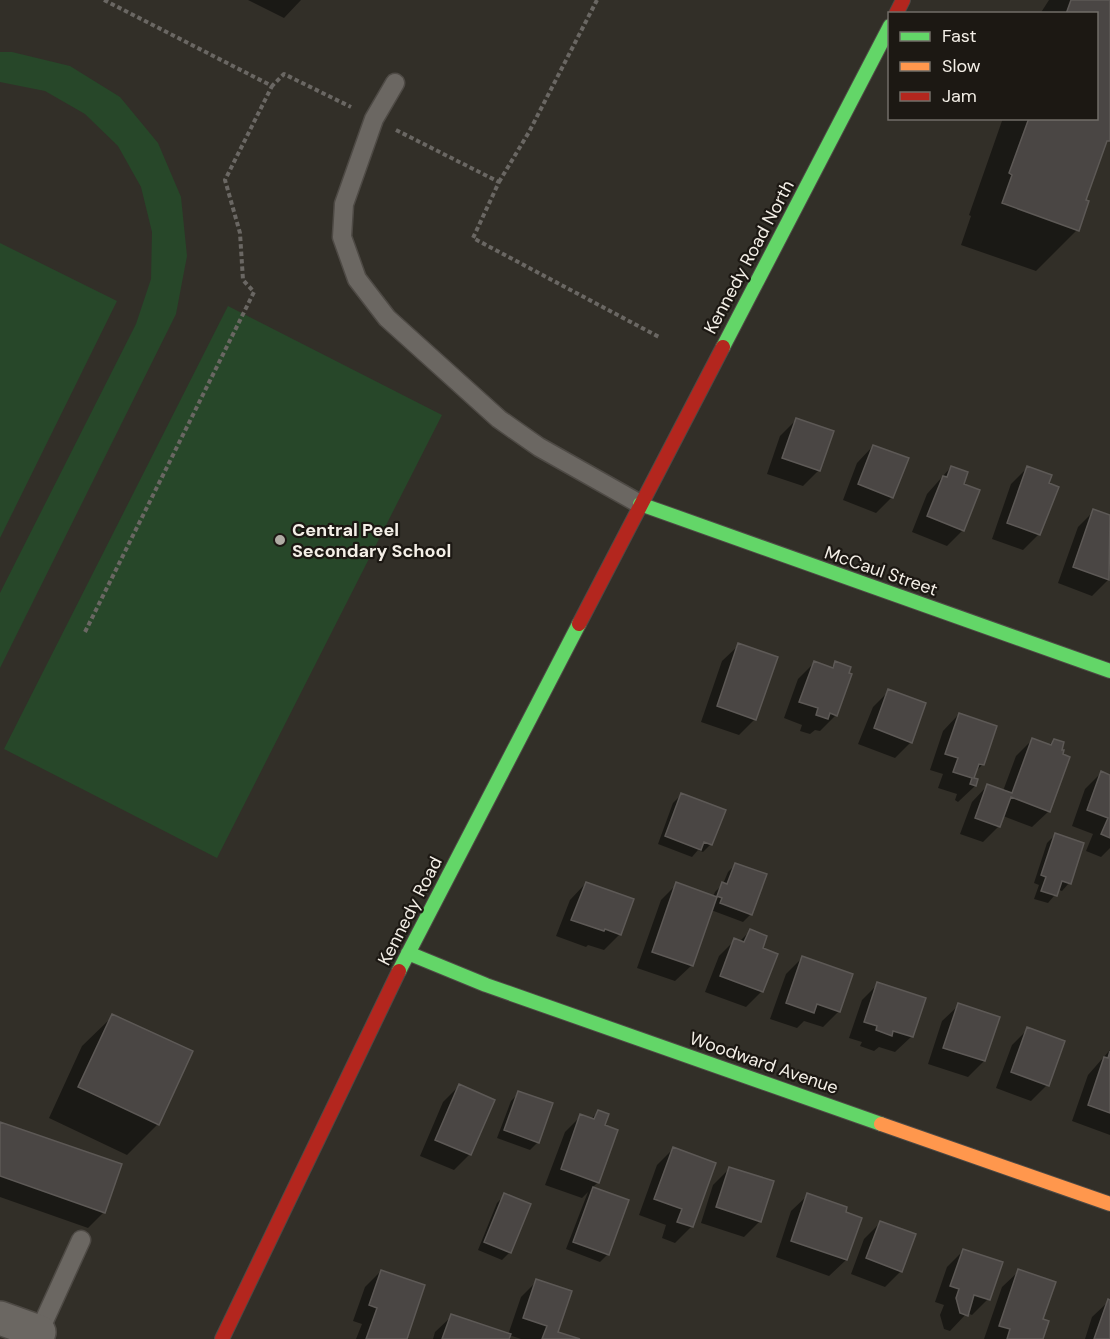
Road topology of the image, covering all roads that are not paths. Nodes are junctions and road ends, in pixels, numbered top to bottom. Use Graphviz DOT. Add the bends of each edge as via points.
graph roads {
  1 [pos="888,30"];
  2 [pos="395,83"];
  3 [pos="640,504"];
  4 [pos="1110,672"];
  5 [pos="408,953"];
  6 [pos="1110,1204"];
  7 [pos="81,1240"];
  8 [pos="0,1318"];
  9 [pos="38,1335"];
  10 [pos="222,1339"];
  1 -- 3 [label="main road, Kennedy Road North"];
  2 -- 3 [label="lane" via="374,119 344,204 342,237 357,279 387,318 499,419 539,447"];
  3 -- 4 [label="main road, McCaul Street"];
  3 -- 5 [label="main road, Kennedy Road"];
  5 -- 6 [label="main road, Woodward Avenue" via="486,985"];
  5 -- 10 [label="main road, Kennedy Road"];
  7 -- 9 [label="lane"];
  8 -- 9 [label="street"];
}
